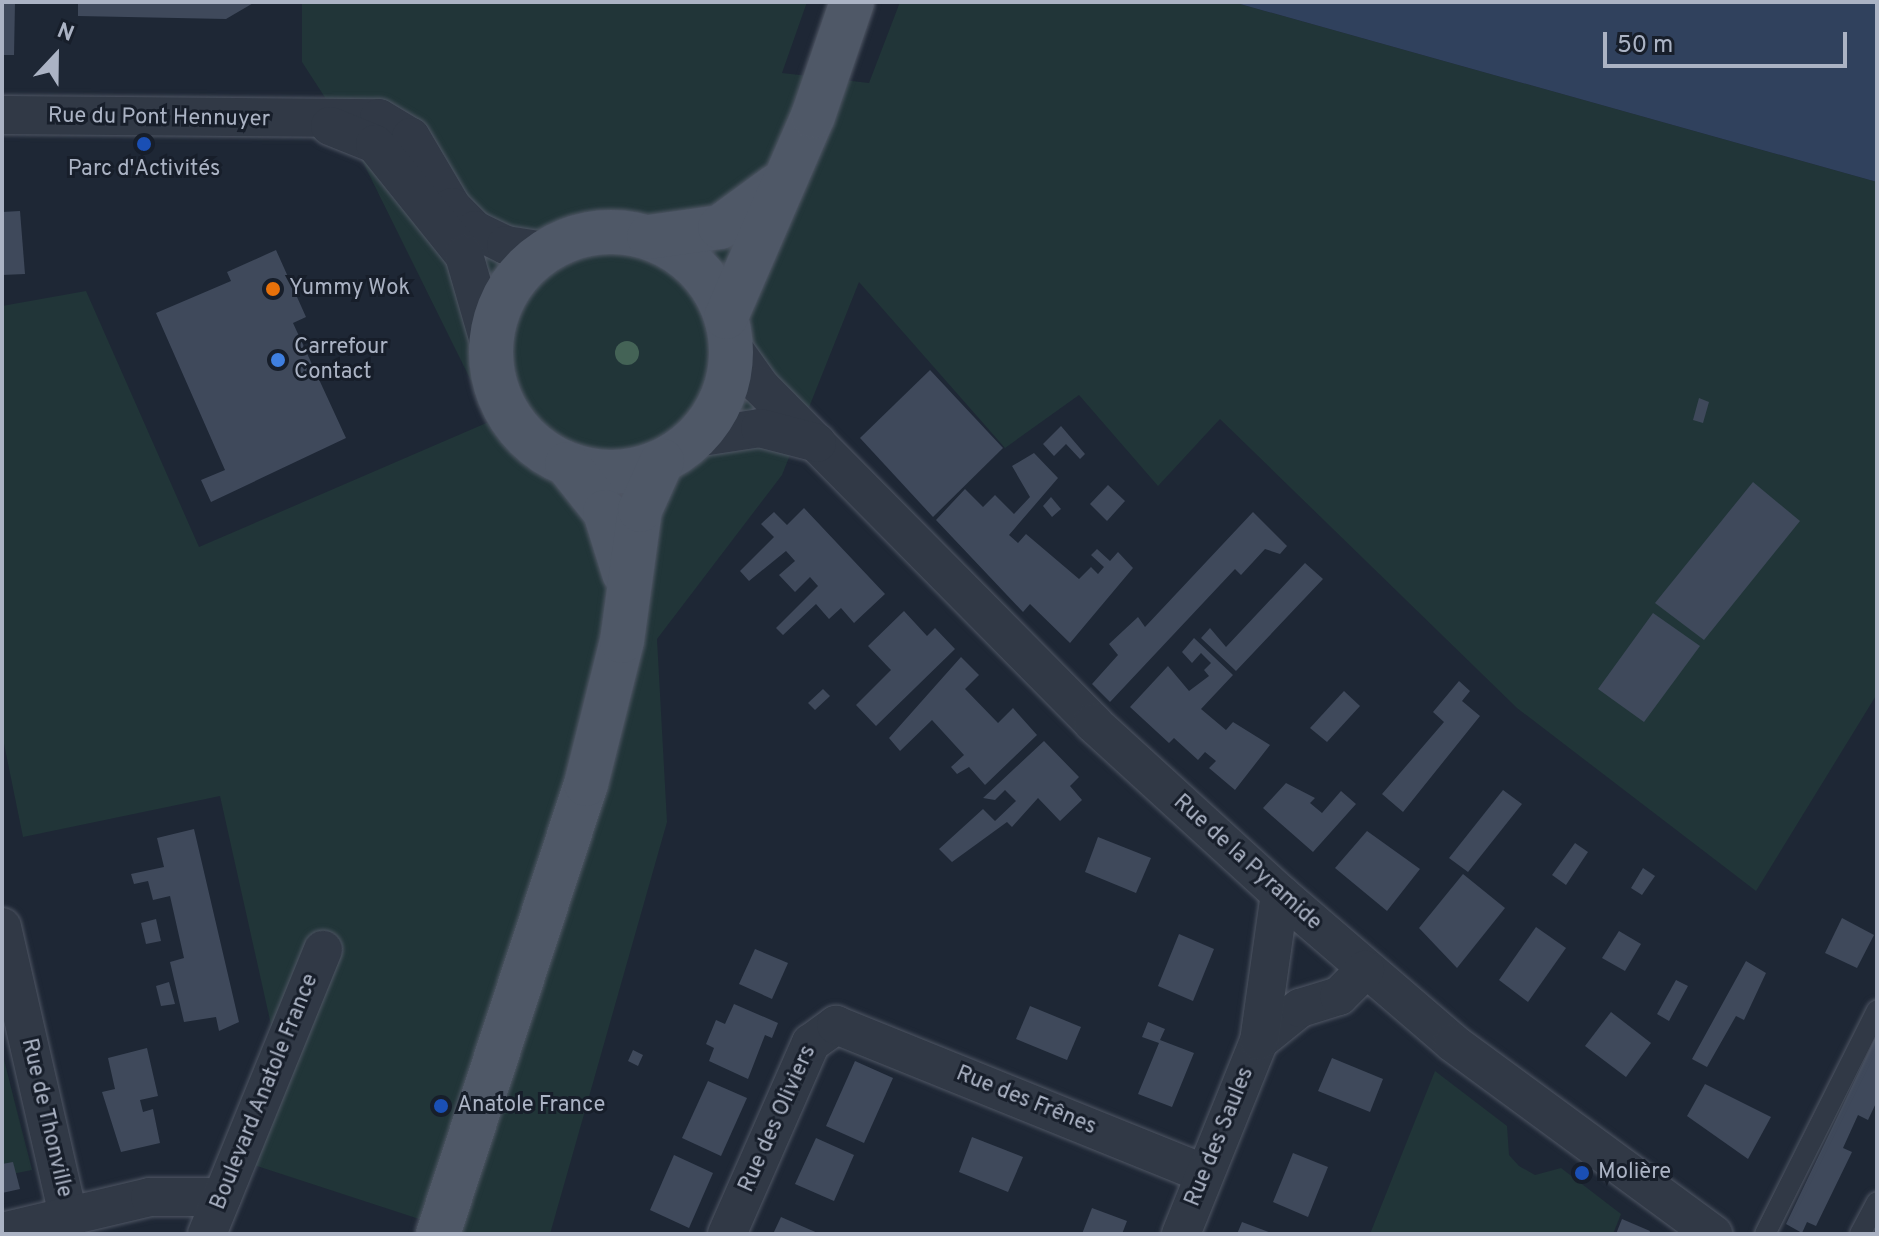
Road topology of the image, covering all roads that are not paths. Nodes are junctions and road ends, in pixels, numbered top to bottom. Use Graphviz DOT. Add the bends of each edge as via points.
graph roads {
  1 [pos="850,7"];
  2 [pos="2,115"];
  3 [pos="316,122"];
  4 [pos="783,179"];
  5 [pos="649,237"];
  6 [pos="545,251"];
  7 [pos="729,331"];
  8 [pos="490,345"];
  9 [pos="822,445"];
  10 [pos="679,449"];
  11 [pos="567,464"];
  12 [pos="628,591"];
  13 [pos="1280,894"];
  14 [pos="2,927"];
  15 [pos="323,950"];
  16 [pos="1365,970"];
  17 [pos="1877,1010"];
  18 [pos="847,1027"];
  19 [pos="1259,1041"];
  20 [pos="1204,1174"];
  21 [pos="222,1197"];
  22 [pos="1877,1202"];
  23 [pos="68,1216"];
  24 [pos="2,1232"];
  25 [pos="207,1234"];
  26 [pos="438,1234"];
  27 [pos="727,1234"];
  28 [pos="1181,1234"];
  29 [pos="1713,1234"];
  30 [pos="1765,1234"];
  31 [pos="1860,1234"];
  1 -- 4 [label="main road"];
  2 -- 3 [label="street, Rue du Pont Hennuyer"];
  3 -- 6 [label="street, Rue du Pont Hennuyer" via="379,118 402,129 462,219 506,245"];
  3 -- 8 [label="street, Rue du Pont Hennuyer" via="375,144 456,244 476,280"];
  4 -- 5 [label="main road" via="720,227"];
  4 -- 7 [label="main road"];
  5 -- 6 [label="main road" via="588,233"];
  5 -- 7 [label="main road" via="697,268"];
  6 -- 8 [label="main road" via="511,284"];
  7 -- 9 [label="street, Rue de la Pyramide" via="751,376"];
  7 -- 10 [label="main road" via="720,402"];
  8 -- 11 [label="main road" via="493,378 509,417 538,448"];
  9 -- 10 [label="street" via="760,428"];
  9 -- 13 [label="street, Rue de la Pyramide" via="1093,723"];
  10 -- 11 [label="main road" via="615,472"];
  10 -- 12 [label="main road" via="640,510"];
  11 -- 12 [label="main road" via="605,512"];
  12 -- 26 [label="main road" via="615,676 586,784"];
  13 -- 16 [label="street, Rue de la Pyramide"];
  13 -- 19 [label="street, Rue des Saules"];
  14 -- 23 [label="street, Rue de Thonville"];
  15 -- 21 [label="street, Boulevard Anatole France"];
  16 -- 19 [label="street, Rue des Saules" via="1339,996 1300,1008"];
  16 -- 29 [label="street, Rue de la Pyramide"];
  17 -- 30 [label="lane"];
  18 -- 20 [label="street, Rue des Frênes"];
  18 -- 27 [label="street, Rue des Oliviers" via="826,1028 811,1043"];
  19 -- 20 [label="street, Rue des Saules"];
  20 -- 28 [label="street, Rue des Saules"];
  21 -- 23 [label="street" via="170,1195"];
  21 -- 25 [label="street, Boulevard Anatole France"];
  22 -- 31 [label="lane"];
  23 -- 24 [label="street"];
}
